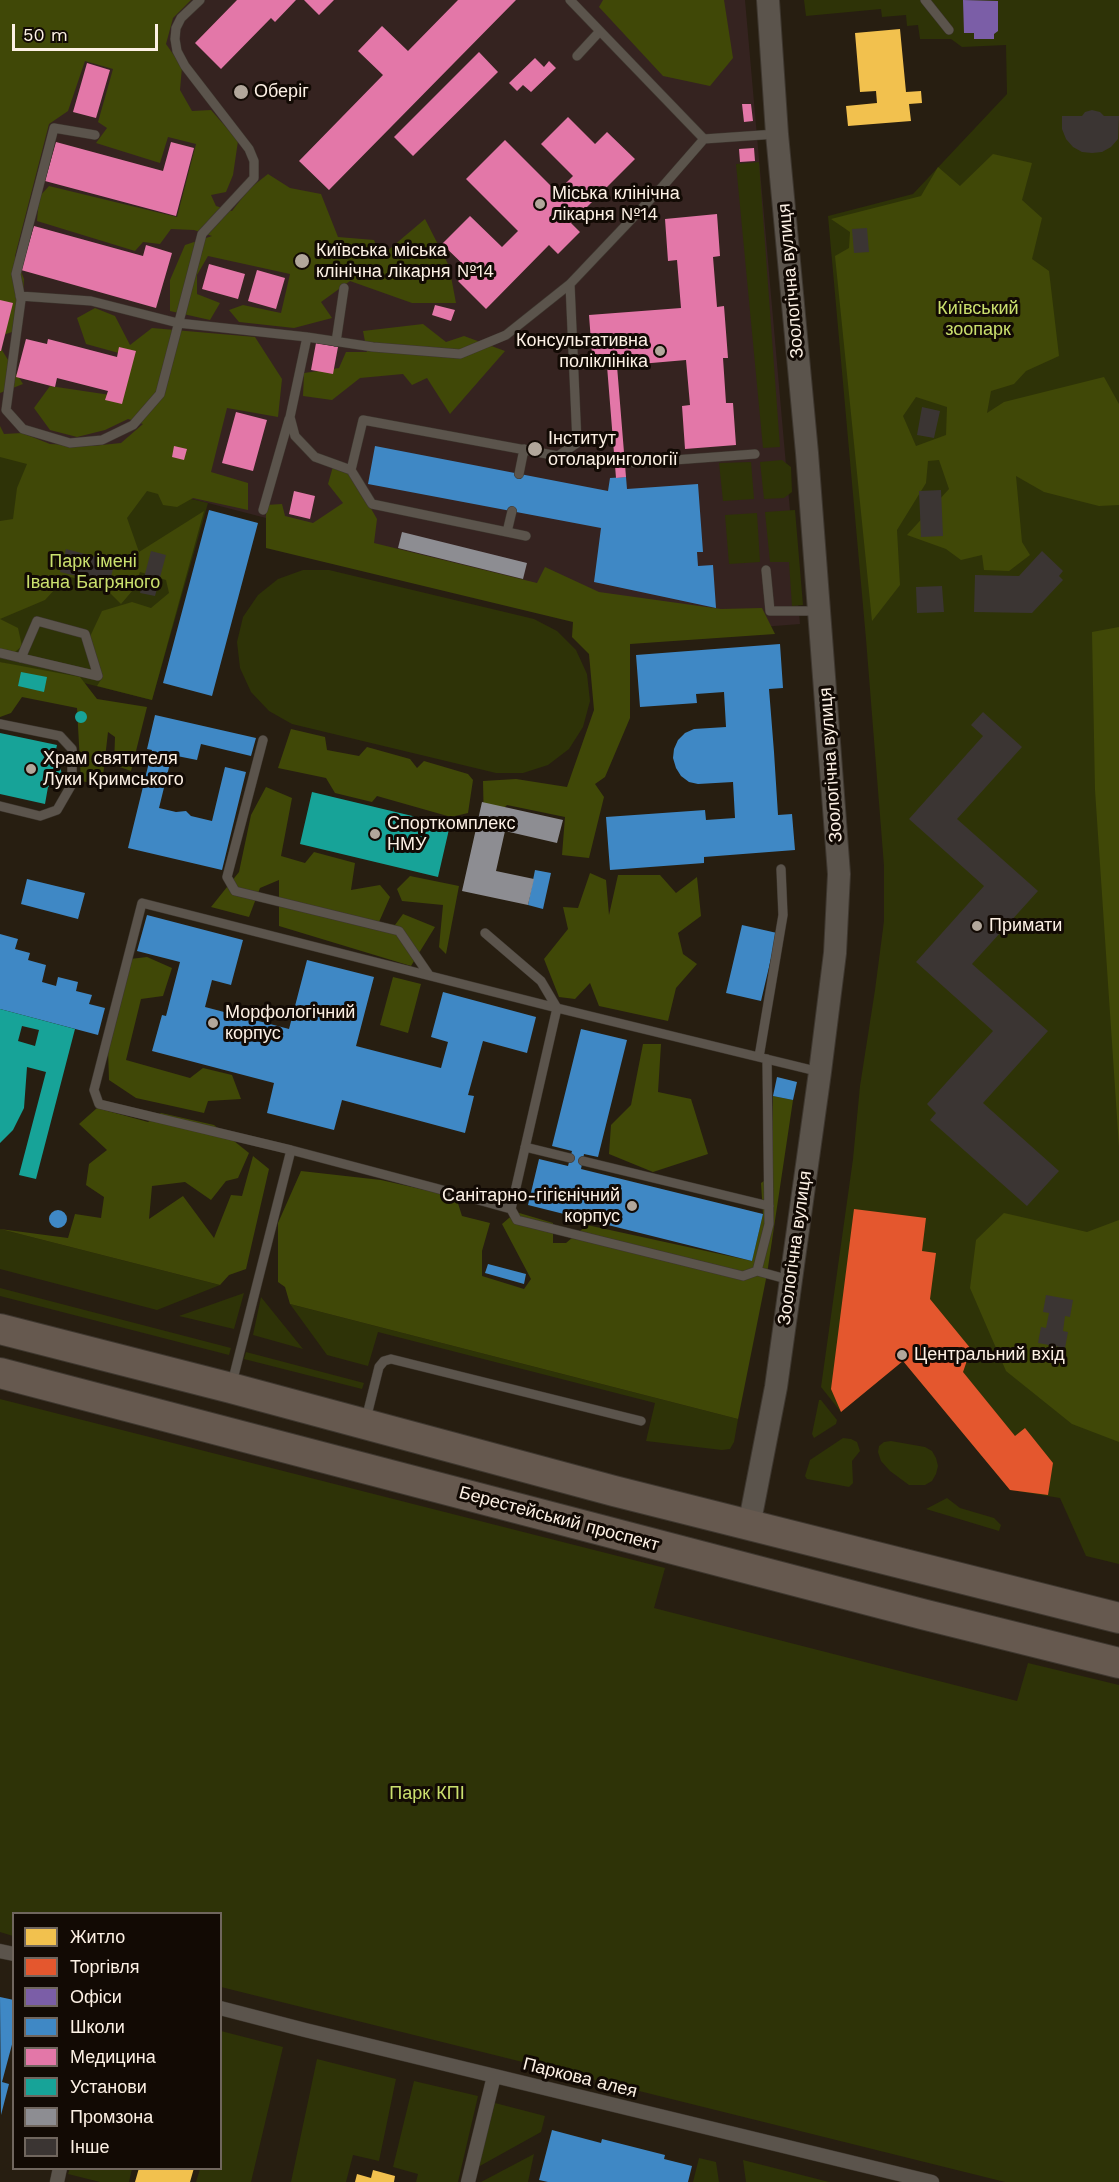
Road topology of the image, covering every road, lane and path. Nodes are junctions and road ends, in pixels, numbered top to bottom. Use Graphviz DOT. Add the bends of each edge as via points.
graph roads {
  1 [pos="200,0"];
  2 [pos="570,0"];
  3 [pos="768,0"];
  4 [pos="925,0"];
  5 [pos="949,30"];
  6 [pos="600,31"];
  7 [pos="577,56"];
  8 [pos="777,134"];
  9 [pos="95,135"];
  10 [pos="704,139"];
  11 [pos="570,284"];
  12 [pos="344,288"];
  13 [pos="20,296"];
  14 [pos="178,323"];
  15 [pos="307,337"];
  16 [pos="336,342"];
  17 [pos="290,417"];
  18 [pos="524,449"];
  19 [pos="755,454"];
  20 [pos="634,463"];
  21 [pos="351,470"];
  22 [pos="519,474"];
  23 [pos="262,510"];
  24 [pos="512,511"];
  25 [pos="507,532"];
  26 [pos="526,536"];
  27 [pos="766,570"];
  28 [pos="819,611"];
  29 [pos="0,653"];
  30 [pos="21,658"];
  31 [pos="0,724"];
  32 [pos="263,740"];
  33 [pos="0,806"];
  34 [pos="782,869"];
  35 [pos="485,933"];
  36 [pos="429,975"];
  37 [pos="557,1008"];
  38 [pos="763,1058"];
  39 [pos="820,1072"];
  40 [pos="525,1147"];
  41 [pos="291,1150"];
  42 [pos="570,1158"];
  43 [pos="583,1161"];
  44 [pos="769,1206"];
  45 [pos="511,1209"];
  46 [pos="757,1271"];
  47 [pos="790,1280"];
  48 [pos="0,1329"];
  49 [pos="0,1373"];
  50 [pos="231,1388"];
  51 [pos="641,1421"];
  52 [pos="364,1424"];
  53 [pos="749,1526"];
  54 [pos="1119,1618"];
  55 [pos="1119,1663"];
  56 [pos="222,2008"];
  57 [pos="494,2076"];
  58 [pos="468,2182"];
  59 [pos="932,2182"];
  1 -- 14 [label="lane" via="176,28 177,51 249,149 254,178 202,234"];
  2 -- 6 [label="lane"];
  3 -- 8 [label="street, Зоологічна вулиця"];
  4 -- 5 [label="lane"];
  6 -- 7 [label="lane"];
  6 -- 10 [label="lane"];
  8 -- 10 [label="lane"];
  8 -- 28 [label="street, Зоологічна вулиця"];
  9 -- 13 [label="lane" via="54,128 16,274"];
  10 -- 11 [label="lane"];
  11 -- 16 [label="lane" via="506,335 460,354"];
  11 -- 18 [label="lane" via="577,442 558,456"];
  12 -- 16 [label="lane"];
  13 -- 14 [label="lane" via="91,301"];
  13 -- 14 [label="lane" via="6,410 23,429 70,442 102,440 133,425 160,394"];
  14 -- 15 [label="lane"];
  15 -- 16 [label="lane"];
  15 -- 17 [label="lane"];
  17 -- 21 [label="lane" via="294,436 315,457"];
  17 -- 23 [label="lane"];
  18 -- 21 [label="lane" via="363,420"];
  18 -- 22 [label="lane"];
  19 -- 20 [label="lane"];
  21 -- 25 [label="lane" via="372,504"];
  24 -- 25 [label="lane"];
  25 -- 26 [label="lane"];
  27 -- 28 [label="lane" via="770,611"];
  28 -- 39 [label="street, Зоологічна вулиця" via="839,874 835,953"];
  29 -- 30 [label="lane"];
  30 -- 30 [label="lane" via="76,671 98,676 85,634 37,621"];
  31 -- 33 [label="lane" via="60,736 72,749 72,784 57,810 40,816"];
  32 -- 36 [label="lane" via="227,877 235,891 399,931"];
  34 -- 38 [label="lane" via="783,915"];
  35 -- 37 [label="lane" via="541,981"];
  36 -- 37 [label="lane"];
  36 -- 41 [label="lane" via="142,903 94,1090 99,1104"];
  37 -- 38 [label="lane"];
  37 -- 40 [label="lane"];
  38 -- 39 [label="lane"];
  38 -- 44 [label="lane"];
  39 -- 47 [label="street, Зоологічна вулиця"];
  40 -- 42 [label="lane"];
  40 -- 45 [label="lane"];
  41 -- 45 [label="lane"];
  41 -- 50 [label="lane"];
  43 -- 44 [label="lane"];
  44 -- 46 [label="lane" via="769,1224"];
  45 -- 46 [label="lane" via="517,1220 743,1276"];
  46 -- 47 [label="lane"];
  47 -- 53 [label="street, Зоологічна вулиця" via="776,1387"];
  48 -- 50 [label="main road"];
  49 -- 55 [label="main road, Берестейський проспект"];
  50 -- 52 [label="main road"];
  51 -- 52 [label="lane" via="391,1359 379,1367"];
  52 -- 53 [label="main road"];
  53 -- 54 [label="main road"];
  56 -- 57 [label="street, Паркова алея"];
  57 -- 58 [label="street"];
  57 -- 59 [label="street, Паркова алея"];
}
